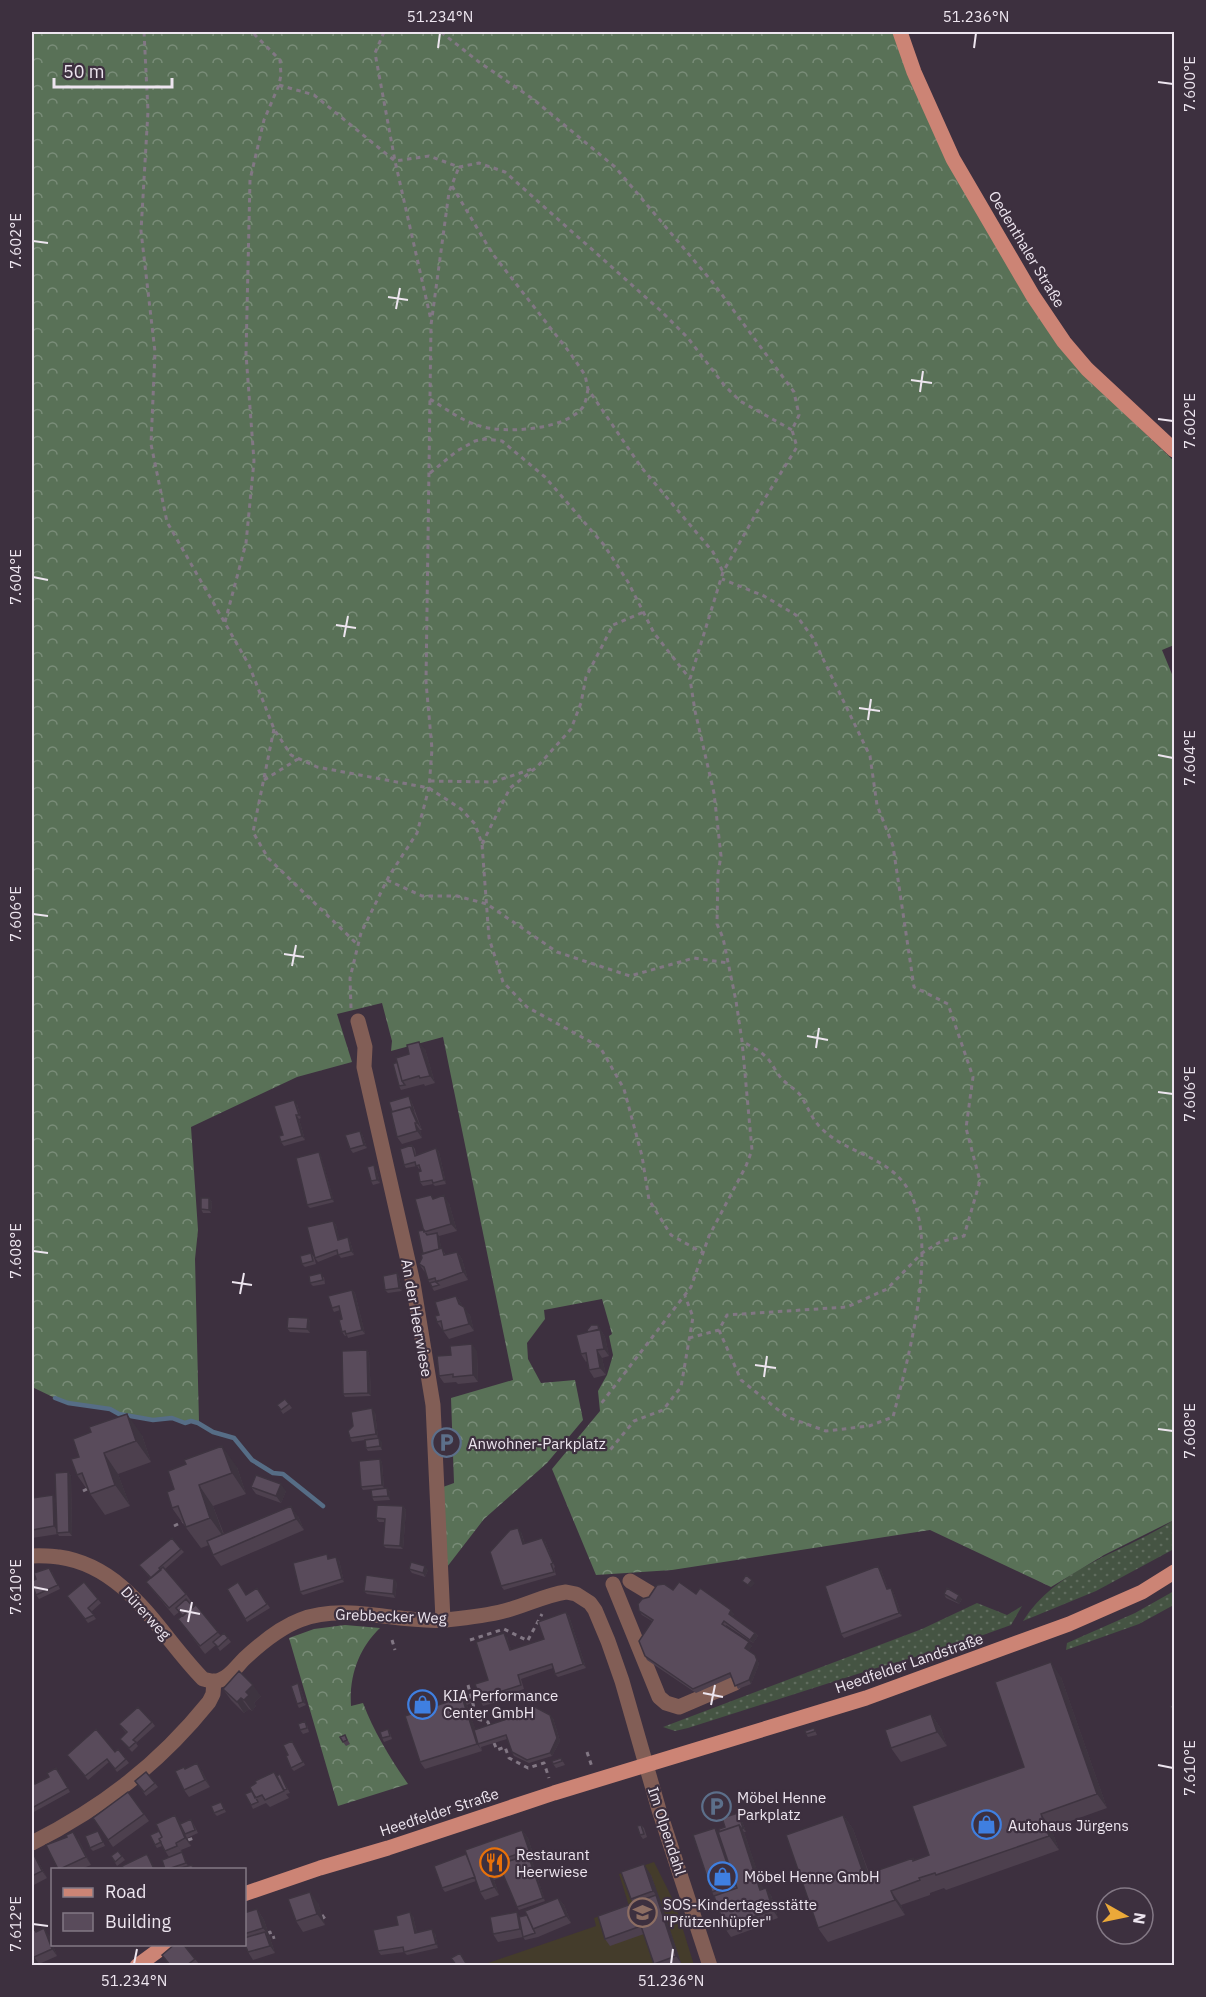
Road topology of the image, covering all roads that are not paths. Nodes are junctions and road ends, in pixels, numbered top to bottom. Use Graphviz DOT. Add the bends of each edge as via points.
graph roads {
  1 [pos="900,32"];
  2 [pos="1174,450"];
  3 [pos="355,1016"];
  4 [pos="32,1556"];
  5 [pos="1174,1572"];
  6 [pos="630,1581"];
  7 [pos="614,1584"];
  8 [pos="655,1596"];
  9 [pos="443,1620"];
  10 [pos="214,1682"];
  11 [pos="735,1683"];
  12 [pos="645,1765"];
  13 [pos="32,1843"];
  14 [pos="246,1893"];
  15 [pos="163,1946"];
  16 [pos="137,1965"];
  17 [pos="710,1965"];
  1 -- 2 [label="main road, Oedenthaler Straße" via="953,159 1033,296 1087,369"];
  3 -- 9 [label="street, An der Heerwiese" via="365,1047 364,1068 413,1283 433,1405"];
  4 -- 10 [label="street, Dürerweg" via="77,1560 110,1576 128,1590 202,1678"];
  5 -- 12 [label="main road, Heedfelder Landstraße" via="1142,1592 993,1653 866,1698"];
  6 -- 8 [label="street"];
  7 -- 11 [label="street" via="659,1697 666,1703 679,1707"];
  9 -- 10 [label="street, Grebbecker Weg" via="347,1614 299,1620 259,1646 228,1676"];
  9 -- 12 [label="street, Grebbecker Weg" via="503,1611 566,1592 585,1599 595,1610 608,1641"];
  10 -- 13 [label="street" via="209,1702 165,1750 111,1797"];
  12 -- 14 [label="main road, Heedfelder Straße"];
  12 -- 17 [label="street, Im Olpendahl"];
  15 -- 16 [label="main road"];
}
